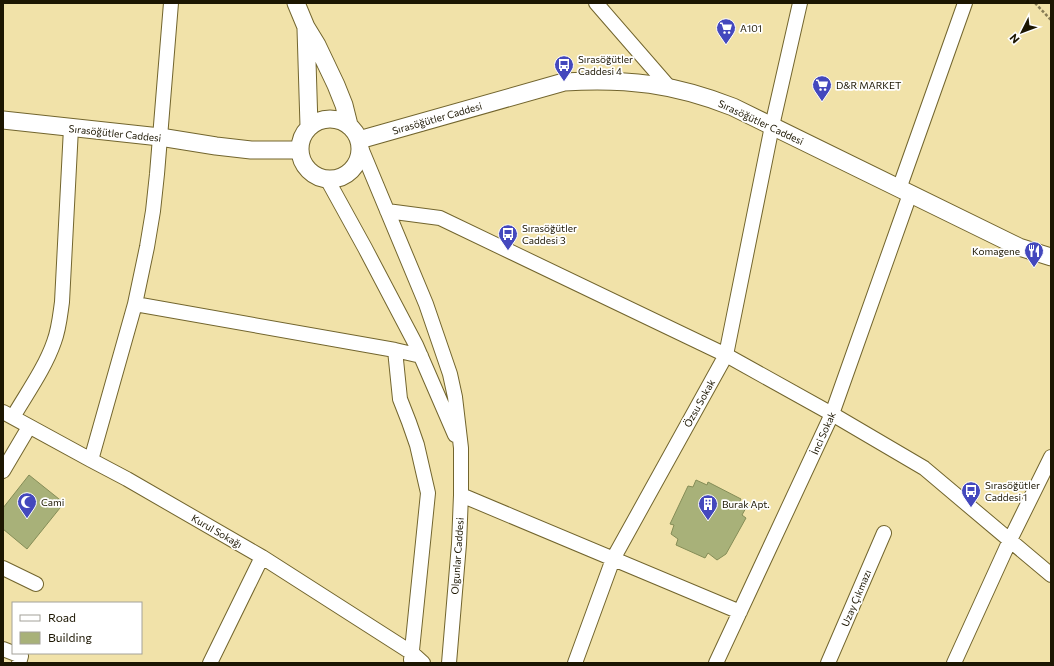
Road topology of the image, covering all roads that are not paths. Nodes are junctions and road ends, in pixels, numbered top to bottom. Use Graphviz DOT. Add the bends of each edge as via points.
graph roads {
  1 [pos="171,3"];
  2 [pos="296,3"];
  3 [pos="596,3"];
  4 [pos="800,3"];
  5 [pos="965,3"];
  6 [pos="306,27"];
  7 [pos="669,87"];
  8 [pos="3,120"];
  9 [pos="349,125"];
  10 [pos="309,126"];
  11 [pos="772,126"];
  12 [pos="71,128"];
  13 [pos="160,137"];
  14 [pos="360,144"];
  15 [pos="299,150"];
  16 [pos="327,179"];
  17 [pos="905,191"];
  18 [pos="387,211"];
  19 [pos="1051,257"];
  20 [pos="135,304"];
  21 [pos="395,350"];
  22 [pos="421,356"];
  23 [pos="726,356"];
  24 [pos="832,414"];
  25 [pos="8,415"];
  26 [pos="29,427"];
  27 [pos="461,448"];
  28 [pos="1051,457"];
  29 [pos="90,460"];
  30 [pos="3,471"];
  31 [pos="461,495"];
  32 [pos="884,533"];
  33 [pos="1010,540"];
  34 [pos="262,557"];
  35 [pos="613,559"];
  36 [pos="3,568"];
  37 [pos="1051,575"];
  38 [pos="36,584"];
  39 [pos="740,612"];
  40 [pos="15,654"];
  41 [pos="411,658"];
  42 [pos="19,663"];
  43 [pos="210,663"];
  44 [pos="423,663"];
  45 [pos="449,663"];
  46 [pos="575,663"];
  47 [pos="716,663"];
  48 [pos="828,663"];
  49 [pos="954,663"];
  1 -- 13 [label="street"];
  2 -- 6 [label="street"];
  3 -- 7 [label="street"];
  4 -- 11 [label="street, Özsu Sokak"];
  5 -- 17 [label="street, İnci Sokak"];
  6 -- 9 [label="street" via="336,85"];
  6 -- 10 [label="street"];
  7 -- 11 [label="street, Sırasöğütler Caddesi" via="733,107"];
  7 -- 14 [label="street, Sırasöğütler Caddesi" via="612,80 564,82"];
  8 -- 12 [label="street, Sırasöğütler Caddesi"];
  9 -- 10 [label="street" via="342,121 325,119"];
  9 -- 14 [label="street"];
  10 -- 15 [label="street" via="300,141"];
  11 -- 17 [label="street, Sırasöğütler Caddesi"];
  11 -- 23 [label="street, Özsu Sokak"];
  12 -- 13 [label="street, Sırasöğütler Caddesi"];
  12 -- 25 [label="street" via="60,322 49,354"];
  13 -- 15 [label="street, Sırasöğütler Caddesi" via="251,150"];
  13 -- 20 [label="street" via="153,211"];
  14 -- 16 [label="street" via="360,157 351,172 336,179"];
  14 -- 18 [label="street, Olgunlar Caddesi"];
  15 -- 16 [label="street" via="305,166 311,173"];
  16 -- 22 [label="street"];
  17 -- 19 [label="street, Sırasöğütler Caddesi" via="1019,247"];
  17 -- 24 [label="street, İnci Sokak"];
  18 -- 23 [label="street" via="440,218"];
  18 -- 27 [label="street, Olgunlar Caddesi" via="426,304 450,374"];
  20 -- 21 [label="street"];
  20 -- 29 [label="street"];
  21 -- 22 [label="street"];
  21 -- 41 [label="street" via="400,400 417,445 428,493"];
  22 -- 27 [label="street"];
  23 -- 24 [label="street"];
  23 -- 35 [label="street, Özsu Sokak"];
  24 -- 33 [label="street" via="924,468"];
  24 -- 39 [label="street, İnci Sokak"];
  25 -- 26 [label="street, Kurul Sokağı"];
  26 -- 29 [label="street, Kurul Sokağı"];
  26 -- 30 [label="street"];
  27 -- 31 [label="street, Olgunlar Caddesi"];
  28 -- 33 [label="street"];
  29 -- 34 [label="street, Kurul Sokağı"];
  31 -- 35 [label="street"];
  31 -- 45 [label="street, Olgunlar Caddesi"];
  32 -- 48 [label="street, Uzay Çıkmazı"];
  33 -- 37 [label="street"];
  33 -- 49 [label="street"];
  34 -- 41 [label="street, Kurul Sokağı"];
  34 -- 43 [label="street"];
  35 -- 39 [label="street"];
  35 -- 46 [label="street, Özsu Sokak"];
  36 -- 38 [label="street"];
  39 -- 47 [label="street, İnci Sokak"];
  40 -- 42 [label="street" via="20,656"];
  41 -- 44 [label="street, Kurul Sokağı"];
}
